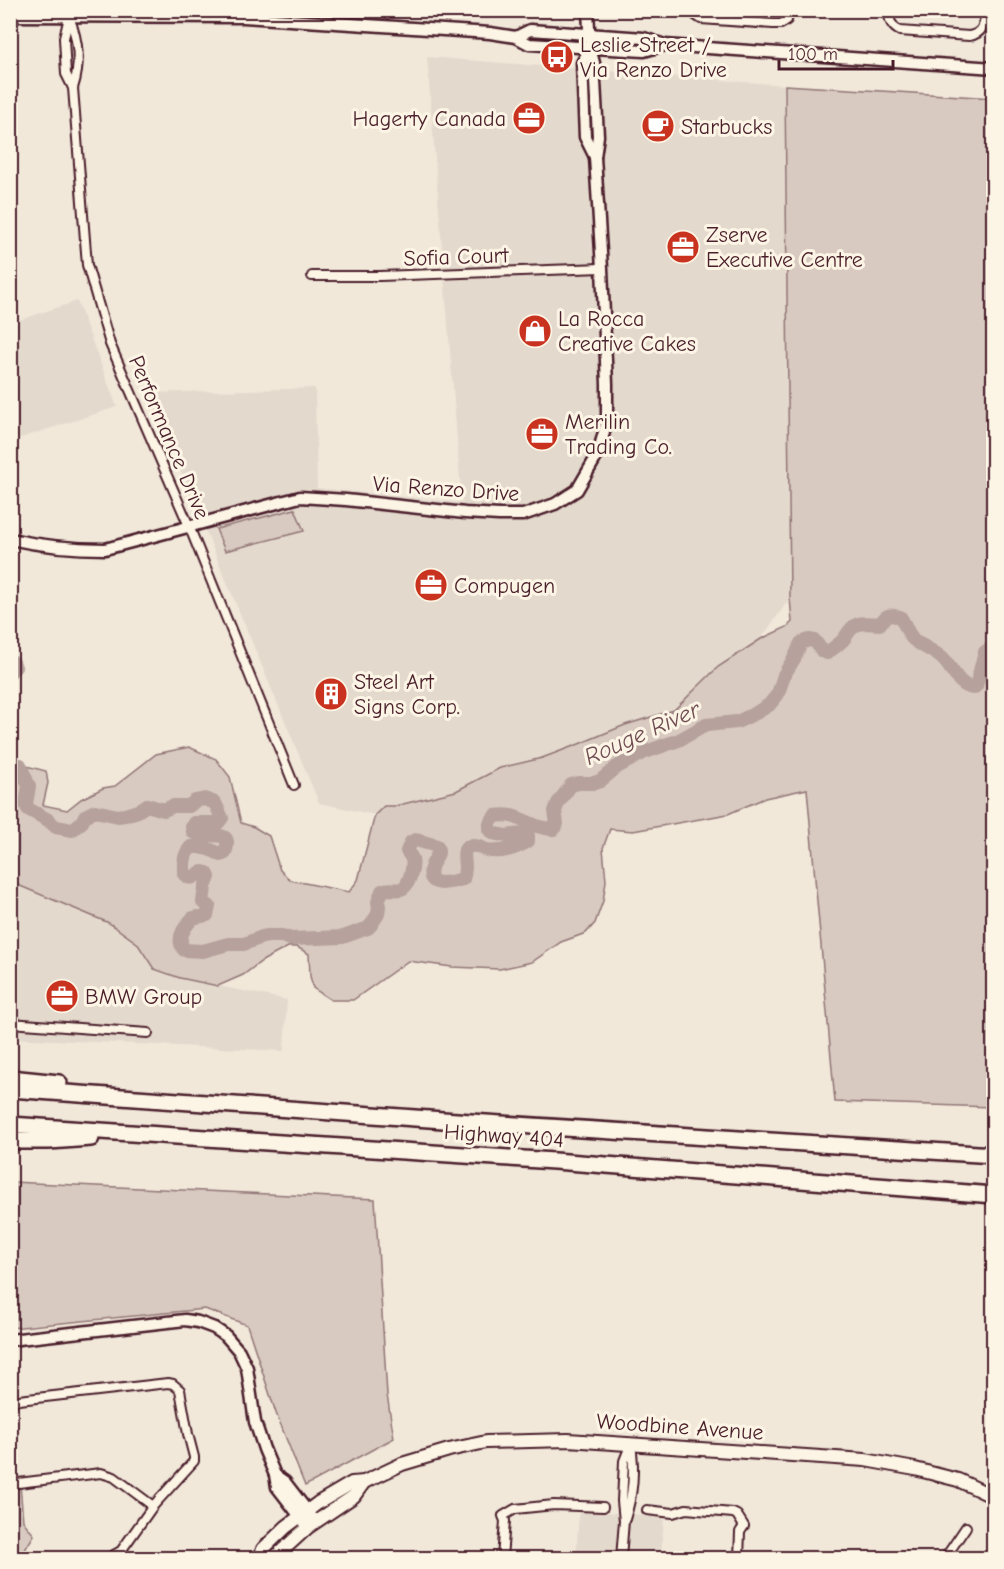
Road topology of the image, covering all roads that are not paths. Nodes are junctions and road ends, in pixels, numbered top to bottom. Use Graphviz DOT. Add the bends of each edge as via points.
graph roads {
  1 [pos="588,10"];
  2 [pos="693,10"];
  3 [pos="790,10"];
  4 [pos="888,10"];
  5 [pos="986,10"];
  6 [pos="10,16"];
  7 [pos="69,17"];
  8 [pos="589,34"];
  9 [pos="516,37"];
  10 [pos="665,45"];
  11 [pos="590,48"];
  12 [pos="993,68"];
  13 [pos="73,88"];
  14 [pos="602,268"];
  15 [pos="312,276"];
  16 [pos="189,526"];
  17 [pos="10,539"];
  18 [pos="294,784"];
  19 [pos="10,1023"];
  20 [pos="148,1033"];
  21 [pos="10,1078"];
  22 [pos="10,1089"];
  23 [pos="276,1108"];
  24 [pos="10,1125"];
  25 [pos="146,1134"];
  26 [pos="10,1141"];
  27 [pos="993,1155"];
  28 [pos="993,1195"];
  29 [pos="10,1340"];
  30 [pos="10,1401"];
  31 [pos="631,1443"];
  32 [pos="364,1482"];
  33 [pos="10,1484"];
  34 [pos="993,1497"];
  35 [pos="153,1506"];
  36 [pos="603,1507"];
  37 [pos="647,1510"];
  38 [pos="303,1514"];
  39 [pos="312,1524"];
  40 [pos="966,1527"];
  41 [pos="108,1558"];
  42 [pos="260,1558"];
  43 [pos="274,1558"];
  44 [pos="502,1558"];
  45 [pos="621,1558"];
  46 [pos="738,1558"];
  47 [pos="945,1558"];
  1 -- 8 [label="street, Via Renzo Drive"];
  2 -- 3 [label="street" via="701,19 773,24 787,21"];
  4 -- 5 [label="street" via="889,20 900,31 969,36 981,31"];
  6 -- 7 [label="street"];
  7 -- 9 [label="street" via="244,17"];
  7 -- 13 [label="street, Performance Drive" via="77,38 78,74"];
  7 -- 13 [label="street, Performance Drive" via="63,38 66,74"];
  8 -- 9 [label="street" via="530,30"];
  8 -- 10 [label="street" via="645,38"];
  8 -- 11 [label="street, Via Renzo Drive"];
  9 -- 11 [label="street" via="529,44"];
  10 -- 11 [label="street" via="644,51"];
  10 -- 12 [label="street"];
  11 -- 14 [label="street, Via Renzo Drive" via="582,63 585,137 595,157"];
  13 -- 16 [label="street, Performance Drive" via="87,265 110,344"];
  14 -- 15 [label="street, Sofia Court"];
  14 -- 16 [label="street, Via Renzo Drive" via="607,421 598,454 577,490 555,504 523,515 498,515 300,497"];
  16 -- 17 [label="street, Via Renzo Drive" via="105,549 41,546"];
  16 -- 18 [label="street, Performance Drive"];
  19 -- 20 [label="street"];
  21 -- 23 [label="highway"];
  22 -- 23 [label="highway, Highway 404"];
  23 -- 27 [label="highway, Highway 404"];
  24 -- 25 [label="highway, Highway 404"];
  25 -- 26 [label="highway"];
  25 -- 28 [label="highway, Highway 404"];
  29 -- 38 [label="street" via="185,1320 213,1328 233,1343 244,1361 264,1449 275,1475 285,1482"];
  30 -- 35 [label="street" via="168,1383 177,1386 194,1461"];
  31 -- 32 [label="main road, Woodbine Avenue" via="486,1442 402,1464"];
  31 -- 34 [label="main road, Woodbine Avenue" via="865,1460 958,1480"];
  31 -- 45 [label="street" via="624,1461"];
  32 -- 38 [label="main road, Woodbine Avenue" via="352,1483"];
  32 -- 39 [label="main road, Woodbine Avenue" via="354,1497"];
  33 -- 35 [label="street" via="101,1473 114,1477"];
  35 -- 41 [label="street" via="121,1551"];
  36 -- 44 [label="street" via="554,1505 515,1509 503,1516"];
  37 -- 46 [label="street" via="673,1513 686,1509 736,1515 744,1526"];
  38 -- 39 [label="street"];
  38 -- 42 [label="main road, Woodbine Avenue" via="263,1549"];
  39 -- 43 [label="main road, Woodbine Avenue"];
  40 -- 47 [label="street"];
}
